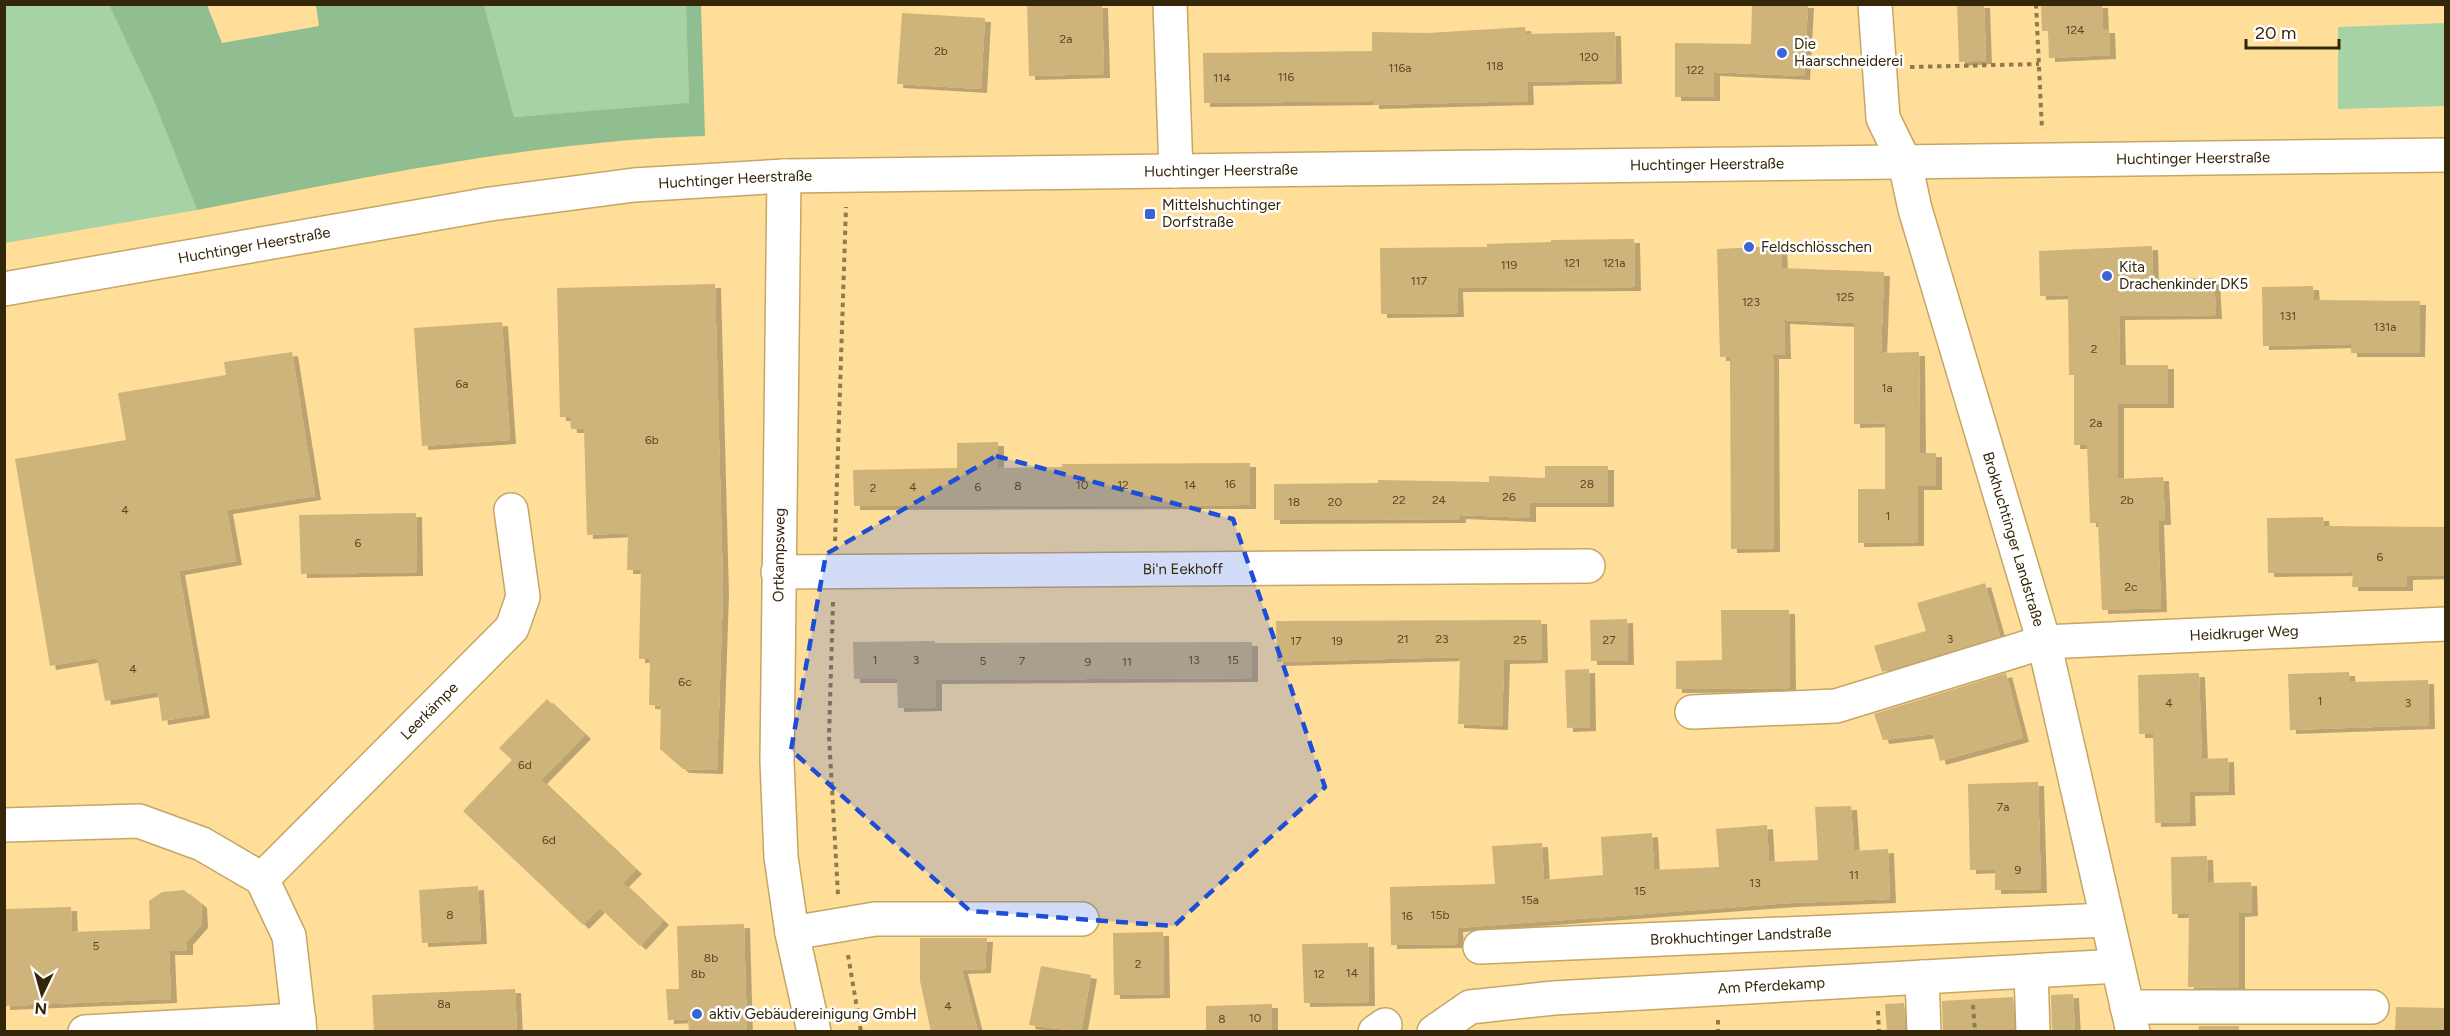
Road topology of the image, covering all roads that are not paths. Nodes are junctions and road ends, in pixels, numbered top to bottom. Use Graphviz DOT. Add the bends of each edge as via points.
graph roads {
  1 [pos="1170,4"];
  2 [pos="1875,4"];
  3 [pos="2445,155"];
  4 [pos="1905,163"];
  5 [pos="1176,171"];
  6 [pos="784,176"];
  7 [pos="4,289"];
  8 [pos="511,510"];
  9 [pos="1588,566"];
  10 [pos="778,572"];
  11 [pos="2445,624"];
  12 [pos="2044,642"];
  13 [pos="1692,712"];
  14 [pos="4,825"];
  15 [pos="262,879"];
  16 [pos="1082,919"];
  17 [pos="2108,920"];
  18 [pos="792,933"];
  19 [pos="1480,947"];
  20 [pos="2118,966"];
  21 [pos="2031,971"];
  22 [pos="1922,977"];
  23 [pos="2372,1007"];
  24 [pos="2130,1019"];
  25 [pos="300,1026"];
  26 [pos="85,1032"];
  27 [pos="814,1032"];
  28 [pos="1434,1032"];
  29 [pos="1924,1032"];
  30 [pos="2033,1032"];
  1 -- 5 [label="street"];
  2 -- 4 [label="street, Brokhuchtinger Landstraße" via="1883,118"];
  3 -- 4 [label="street, Huchtinger Heerstraße"];
  4 -- 5 [label="street, Huchtinger Heerstraße"];
  4 -- 12 [label="street, Brokhuchtinger Landstraße" via="1915,209"];
  5 -- 6 [label="street, Huchtinger Heerstraße"];
  6 -- 7 [label="street, Huchtinger Heerstraße" via="634,185 490,204"];
  6 -- 10 [label="street, Ortkampsweg"];
  8 -- 15 [label="street, Leerkämpe" via="523,597 512,628"];
  9 -- 10 [label="street, Bi'n Eekhoff"];
  10 -- 18 [label="street, Ortkampsweg" via="781,857"];
  11 -- 12 [label="street, Heidkruger Weg"];
  12 -- 13 [label="street, Heidkruger Weg" via="1836,706"];
  12 -- 17 [label="street, Brokhuchtinger Landstraße"];
  14 -- 15 [label="street" via="139,821 202,844"];
  15 -- 25 [label="street" via="289,936"];
  16 -- 18 [label="street" via="875,918"];
  17 -- 19 [label="street, Brokhuchtinger Landstraße"];
  17 -- 20 [label="street, Brokhuchtinger Landstraße"];
  18 -- 27 [label="street, Ortkampsweg"];
  20 -- 21 [label="street, Am Pferdekamp"];
  20 -- 24 [label="street, Brokhuchtinger Landstraße"];
  21 -- 22 [label="street, Am Pferdekamp"];
  21 -- 30 [label="street"];
  22 -- 28 [label="street, Am Pferdekamp" via="1470,1006"];
  22 -- 29 [label="street"];
  23 -- 24 [label="street"];
  25 -- 26 [label="street"];
}
